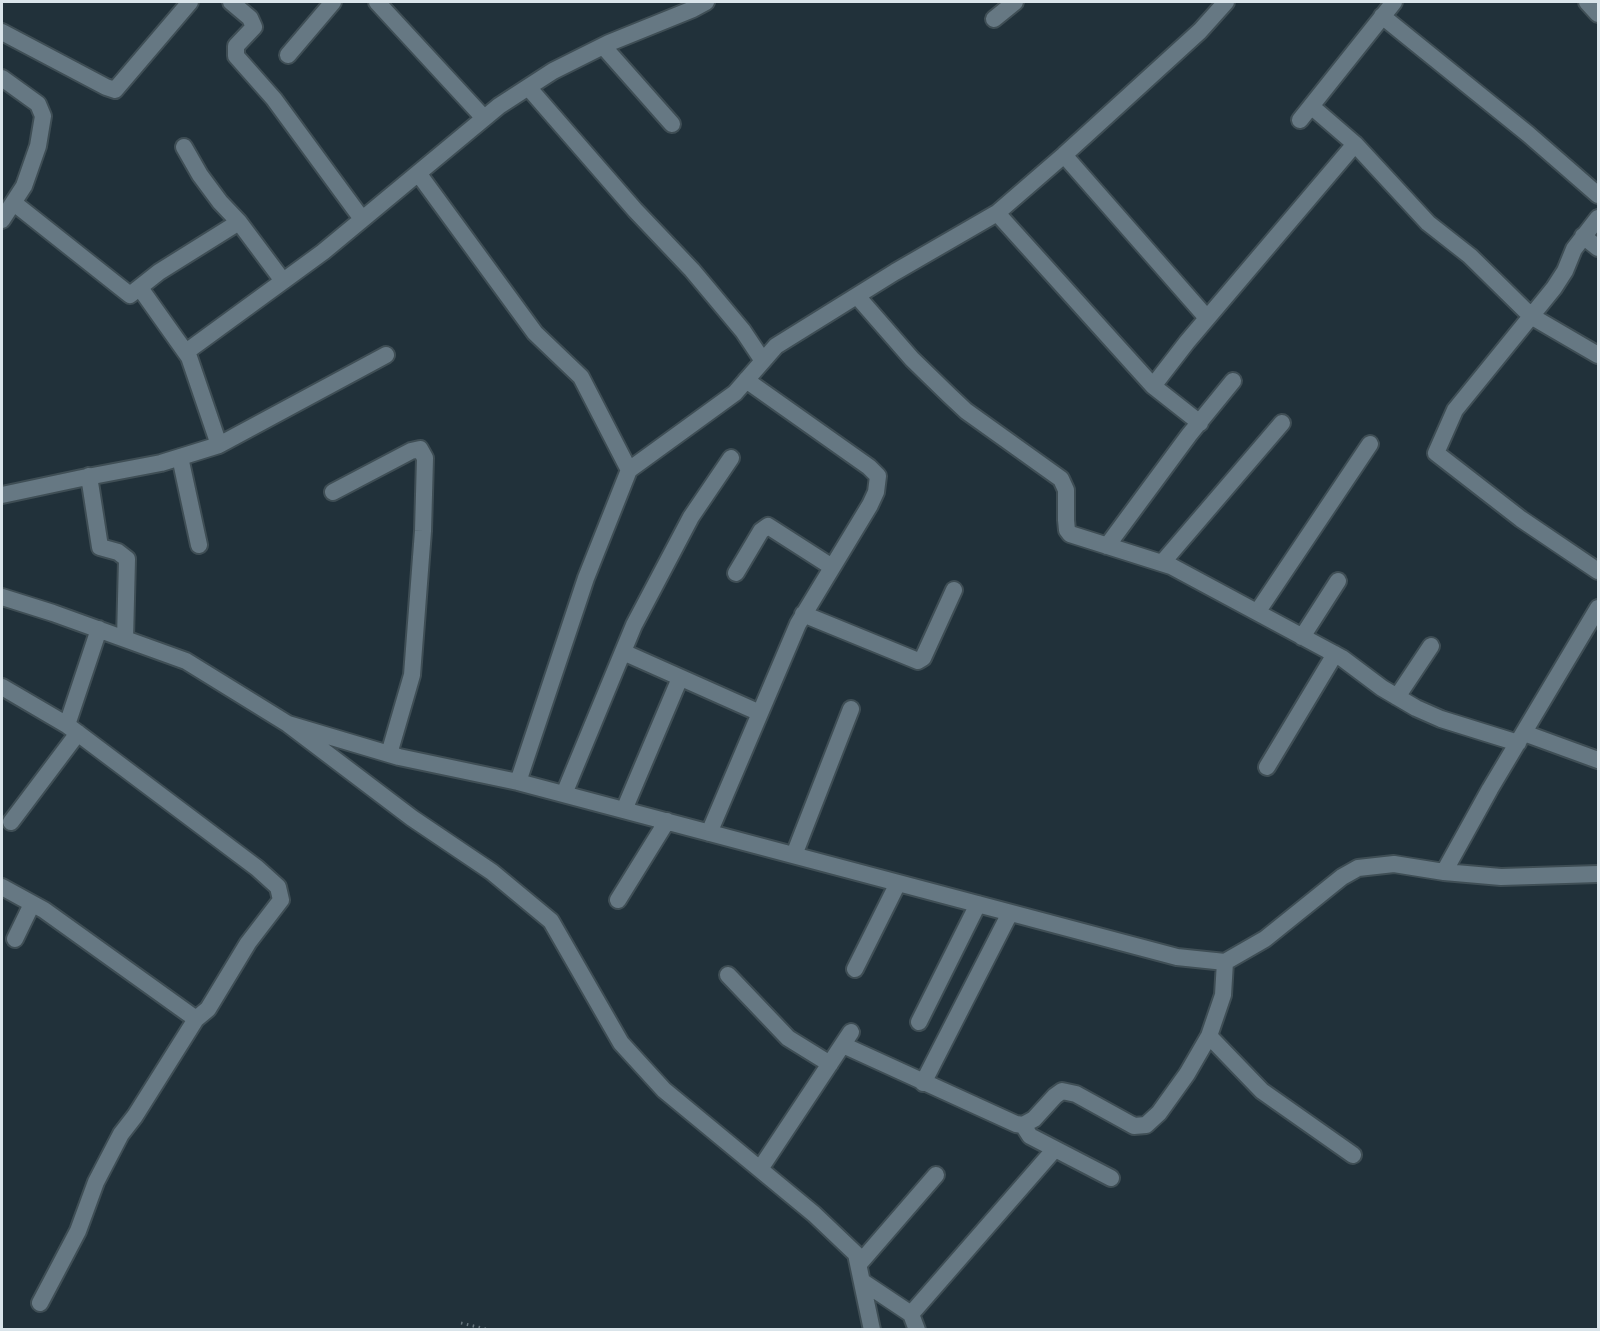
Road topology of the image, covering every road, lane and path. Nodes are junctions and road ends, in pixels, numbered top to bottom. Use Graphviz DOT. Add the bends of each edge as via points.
graph roads {
  1 [pos="190,2"];
  2 [pos="231,2"];
  3 [pos="333,2"];
  4 [pos="377,2"];
  5 [pos="706,2"];
  6 [pos="1015,2"];
  7 [pos="1226,2"];
  8 [pos="1394,2"];
  9 [pos="1587,2"];
  10 [pos="1599,14"];
  11 [pos="1382,16"];
  12 [pos="994,19"];
  13 [pos="2,32"];
  14 [pos="603,46"];
  15 [pos="288,55"];
  16 [pos="2,78"];
  17 [pos="528,87"];
  18 [pos="484,118"];
  19 [pos="672,124"];
  20 [pos="1354,144"];
  21 [pos="184,147"];
  22 [pos="1064,155"];
  23 [pos="418,173"];
  24 [pos="1599,195"];
  25 [pos="14,203"];
  26 [pos="997,213"];
  27 [pos="1599,218"];
  28 [pos="362,219"];
  29 [pos="2,220"];
  30 [pos="239,222"];
  31 [pos="1583,236"];
  32 [pos="1599,248"];
  33 [pos="283,281"];
  34 [pos="140,288"];
  35 [pos="857,296"];
  36 [pos="1531,316"];
  37 [pos="1207,318"];
  38 [pos="186,352"];
  39 [pos="386,355"];
  40 [pos="1599,355"];
  41 [pos="763,361"];
  42 [pos="746,380"];
  43 [pos="1233,381"];
  44 [pos="1153,386"];
  45 [pos="1200,423"];
  46 [pos="1282,423"];
  47 [pos="1370,444"];
  48 [pos="219,446"];
  49 [pos="180,457"];
  50 [pos="731,458"];
  51 [pos="629,470"];
  52 [pos="89,476"];
  53 [pos="333,492"];
  54 [pos="2,495"];
  55 [pos="199,545"];
  56 [pos="1107,546"];
  57 [pos="1162,564"];
  58 [pos="832,567"];
  59 [pos="1599,571"];
  60 [pos="736,573"];
  61 [pos="1338,581"];
  62 [pos="954,590"];
  63 [pos="2,597"];
  64 [pos="1599,608"];
  65 [pos="1258,611"];
  66 [pos="803,614"];
  67 [pos="99,630"];
  68 [pos="1302,637"];
  69 [pos="125,639"];
  70 [pos="1431,646"];
  71 [pos="623,652"];
  72 [pos="1335,654"];
  73 [pos="680,678"];
  74 [pos="2,687"];
  75 [pos="1396,697"];
  76 [pos="851,709"];
  77 [pos="760,713"];
  78 [pos="288,724"];
  79 [pos="73,729"];
  80 [pos="1521,738"];
  81 [pos="389,754"];
  82 [pos="1599,760"];
  83 [pos="1267,767"];
  84 [pos="518,782"];
  85 [pos="564,794"];
  86 [pos="624,810"];
  87 [pos="667,821"];
  88 [pos="11,822"];
  89 [pos="709,833"];
  90 [pos="794,855"];
  91 [pos="1444,872"];
  92 [pos="1599,874"];
  93 [pos="898,883"];
  94 [pos="2,887"];
  95 [pos="618,900"];
  96 [pos="32,904"];
  97 [pos="978,904"];
  98 [pos="1010,913"];
  99 [pos="15,939"];
  100 [pos="1225,962"];
  101 [pos="855,969"];
  102 [pos="728,975"];
  103 [pos="196,1019"];
  104 [pos="919,1022"];
  105 [pos="1209,1036"];
  106 [pos="830,1064"];
  107 [pos="923,1083"];
  108 [pos="1023,1125"];
  109 [pos="1054,1150"];
  110 [pos="1353,1155"];
  111 [pos="760,1169"];
  112 [pos="936,1175"];
  113 [pos="1111,1178"];
  114 [pos="859,1264"];
  115 [pos="863,1282"];
  116 [pos="40,1304"];
  117 [pos="914,1322"];
  118 [pos="461,1323"];
  119 [pos="490,1329"];
  120 [pos="872,1329"];
  1 -- 13 [label="street" via="116,90"];
  2 -- 28 [label="street" via="250,18 254,27 236,46 236,56 274,99"];
  3 -- 15 [label="street"];
  4 -- 18 [label="street"];
  5 -- 14 [label="street"];
  6 -- 12 [label="street"];
  7 -- 22 [label="street" via="1200,31"];
  8 -- 11 [label="street"];
  9 -- 10 [label="street"];
  11 -- 20 [label="street" via="1305,113"];
  11 -- 24 [label="street"];
  14 -- 17 [label="street"];
  14 -- 19 [label="street"];
  16 -- 25 [label="street" via="38,104 43,116 38,146"];
  17 -- 18 [label="street"];
  17 -- 41 [label="street" via="692,270"];
  18 -- 23 [label="street"];
  20 -- 36 [label="street" via="1428,223 1470,256"];
  20 -- 37 [label="street"];
  21 -- 30 [label="street" via="200,175"];
  22 -- 26 [label="street"];
  22 -- 37 [label="street"];
  23 -- 28 [label="street"];
  23 -- 51 [label="street" via="535,333 580,377"];
  25 -- 29 [label="street"];
  25 -- 34 [label="street" via="130,295"];
  26 -- 35 [label="street"];
  26 -- 44 [label="street"];
  27 -- 31 [label="street"];
  28 -- 33 [label="street"];
  30 -- 33 [label="street"];
  30 -- 34 [label="street"];
  31 -- 32 [label="street"];
  31 -- 36 [label="street" via="1554,288"];
  33 -- 38 [label="street"];
  34 -- 38 [label="street"];
  35 -- 41 [label="street" via="776,346"];
  35 -- 56 [label="street" via="912,359 966,411 1061,479 1066,490 1070,534"];
  36 -- 40 [label="street"];
  36 -- 59 [label="street" via="1455,411 1436,453 1521,519"];
  37 -- 44 [label="street"];
  38 -- 48 [label="street"];
  39 -- 48 [label="street"];
  41 -- 42 [label="street"];
  42 -- 51 [label="street" via="727,400"];
  42 -- 58 [label="street" via="878,476 870,505"];
  43 -- 45 [label="street"];
  44 -- 45 [label="street"];
  45 -- 56 [label="street"];
  46 -- 57 [label="street"];
  47 -- 65 [label="street"];
  48 -- 49 [label="street"];
  49 -- 52 [label="street"];
  49 -- 55 [label="street"];
  50 -- 71 [label="street" via="691,518"];
  51 -- 84 [label="street" via="586,578"];
  52 -- 54 [label="street"];
  52 -- 69 [label="street" via="100,547 127,559"];
  53 -- 81 [label="street" via="411,451 420,449 425,458 412,675"];
  56 -- 57 [label="street"];
  57 -- 65 [label="street"];
  58 -- 60 [label="street" via="768,526"];
  58 -- 66 [label="street"];
  61 -- 68 [label="street"];
  62 -- 66 [label="street" via="923,658 918,661"];
  63 -- 67 [label="street"];
  64 -- 80 [label="street"];
  65 -- 68 [label="street"];
  66 -- 77 [label="street"];
  67 -- 69 [label="street"];
  67 -- 79 [label="street"];
  68 -- 72 [label="street"];
  69 -- 78 [label="street" via="186,661"];
  70 -- 75 [label="street"];
  71 -- 73 [label="street"];
  71 -- 85 [label="street"];
  72 -- 75 [label="street"];
  72 -- 83 [label="street"];
  73 -- 77 [label="street"];
  73 -- 86 [label="street"];
  74 -- 79 [label="street"];
  75 -- 80 [label="street" via="1441,719"];
  76 -- 90 [label="street"];
  77 -- 89 [label="street"];
  78 -- 81 [label="street"];
  78 -- 111 [label="street" via="412,818 492,872 551,921 621,1043 664,1090"];
  79 -- 88 [label="street"];
  79 -- 103 [label="street" via="278,887 280,900 208,1009"];
  80 -- 82 [label="street"];
  80 -- 91 [label="street"];
  81 -- 84 [label="street"];
  84 -- 85 [label="street"];
  85 -- 86 [label="street"];
  86 -- 87 [label="street"];
  87 -- 89 [label="street"];
  87 -- 95 [label="street"];
  89 -- 90 [label="street"];
  90 -- 93 [label="street"];
  91 -- 92 [label="street" via="1501,877"];
  91 -- 100 [label="street" via="1394,864 1358,868 1265,939"];
  93 -- 97 [label="street"];
  93 -- 101 [label="street"];
  94 -- 96 [label="street"];
  96 -- 99 [label="street"];
  96 -- 103 [label="street"];
  97 -- 98 [label="street"];
  97 -- 104 [label="street"];
  98 -- 100 [label="street" via="1177,957"];
  98 -- 107 [label="street"];
  100 -- 105 [label="street" via="1223,995"];
  102 -- 106 [label="street" via="788,1038"];
  103 -- 116 [label="street" via="121,1134"];
  105 -- 108 [label="street" via="1187,1074 1146,1125 1134,1126 1076,1094 1062,1091"];
  105 -- 110 [label="street" via="1262,1091"];
  106 -- 107 [label="street" via="847,1038"];
  106 -- 111 [label="street"];
  107 -- 108 [label="street"];
  108 -- 109 [label="street" via="1030,1136"];
  109 -- 113 [label="street"];
  109 -- 117 [label="street"];
  111 -- 114 [label="street" via="856,1254"];
  112 -- 114 [label="street"];
  114 -- 115 [label="street"];
  115 -- 117 [label="street"];
  115 -- 120 [label="street"];
  118 -- 119 [label="path"];
}
